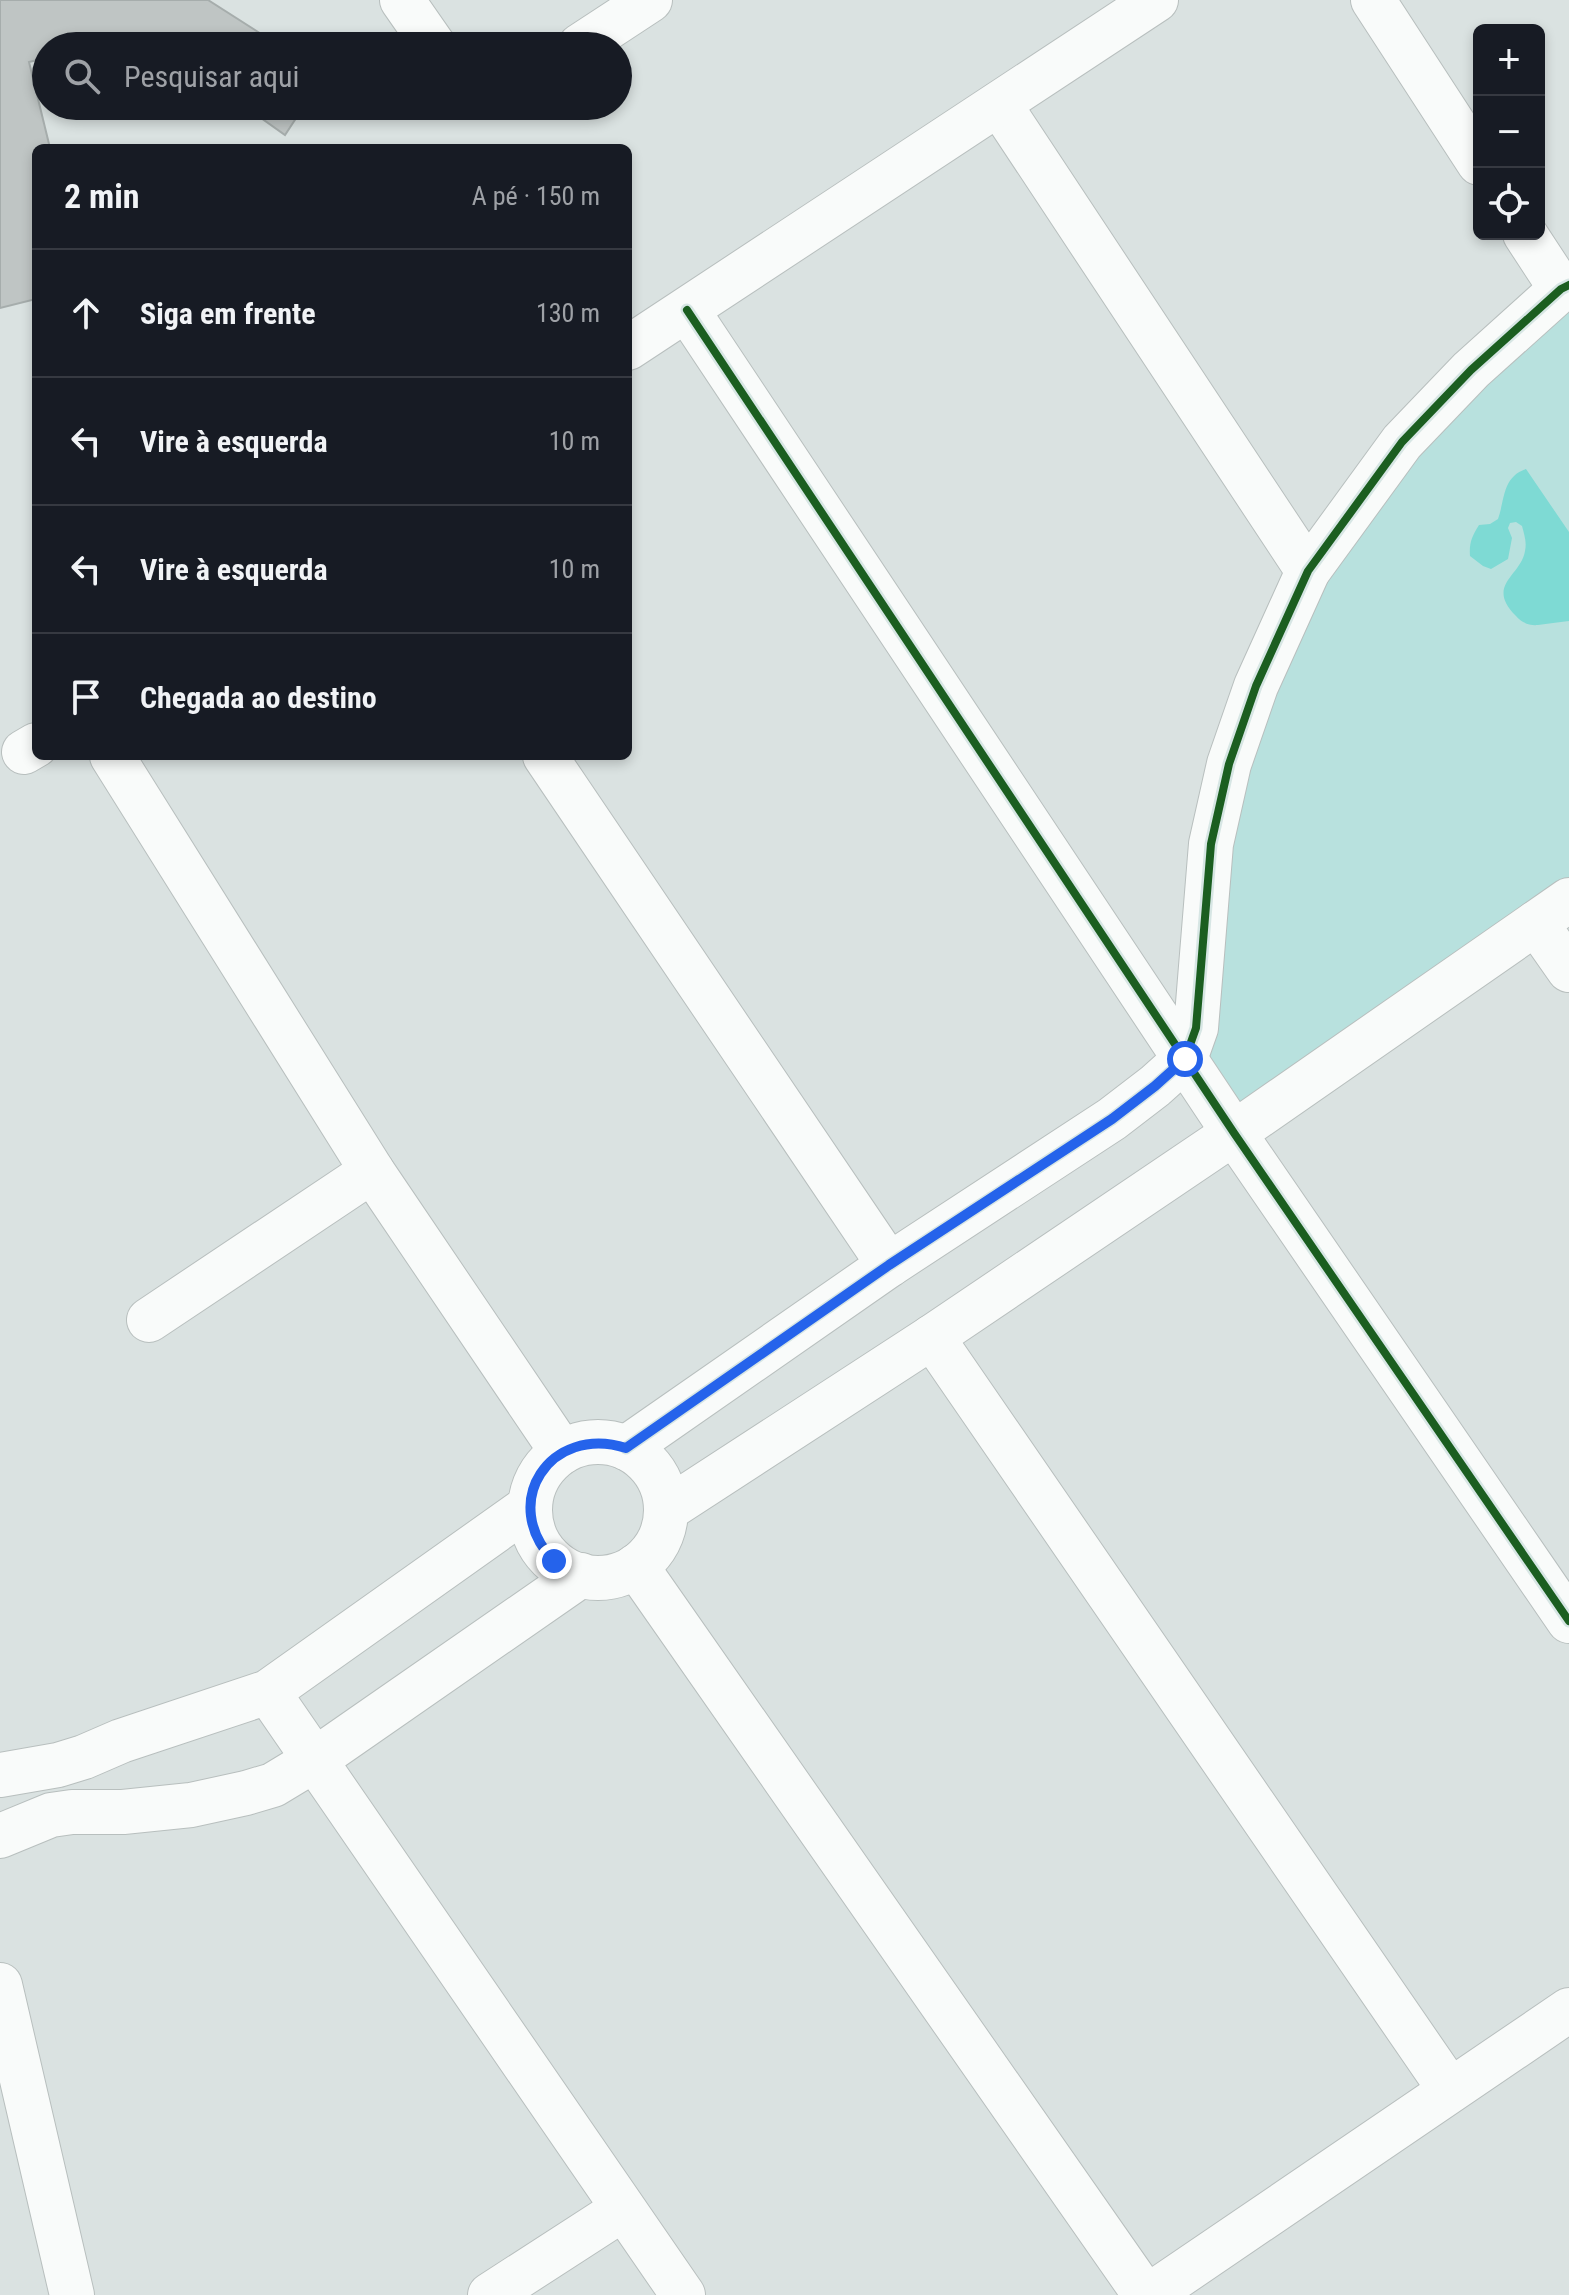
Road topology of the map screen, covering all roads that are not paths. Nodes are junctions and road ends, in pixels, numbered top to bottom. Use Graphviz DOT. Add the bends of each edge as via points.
graph roads {
  1 [pos="402,0"];
  2 [pos="650,0"];
  3 [pos="1156,0"];
  4 [pos="1373,0"];
  5 [pos="424,32"];
  6 [pos="601,32"];
  7 [pos="999,104"];
  8 [pos="1473,154"];
  9 [pos="1530,240"];
  10 [pos="1565,287"];
  11 [pos="687,310"];
  12 [pos="632,345"];
  13 [pos="1308,571"];
  14 [pos="115,760"];
  15 [pos="548,760"];
  16 [pos="1552,911"];
  17 [pos="1569,970"];
  18 [pos="1185,1059"];
  19 [pos="1234,1133"];
  20 [pos="372,1171"];
  21 [pos="889,1265"];
  22 [pos="149,1320"];
  23 [pos="932,1337"];
  24 [pos="626,1448"];
  25 [pos="562,1452"];
  26 [pos="530,1506"];
  27 [pos="666,1510"];
  28 [pos="636,1566"];
  29 [pos="581,1575"];
  30 [pos="1569,1621"];
  31 [pos="268,1692"];
  32 [pos="84,1757"];
  33 [pos="316,1759"];
  34 [pos="0,1775"];
  35 [pos="95,1810"];
  36 [pos="0,1836"];
  37 [pos="0,1985"];
  38 [pos="1569,2010"];
  39 [pos="1450,2090"];
  40 [pos="623,2209"];
  41 [pos="72,2295"];
  42 [pos="490,2295"];
  43 [pos="683,2295"];
  44 [pos="1148,2295"];
  1 -- 5 [label="street"];
  2 -- 6 [label="street"];
  3 -- 7 [label="street"];
  4 -- 8 [label="street"];
  7 -- 11 [label="street"];
  7 -- 13 [label="street"];
  9 -- 10 [label="street"];
  10 -- 13 [label="street" via="1471,370 1402,442"];
  11 -- 12 [label="street"];
  11 -- 18 [label="street"];
  13 -- 18 [label="street" via="1256,686 1229,764 1211,844 1196,1028"];
  14 -- 20 [label="street"];
  15 -- 21 [label="street"];
  16 -- 17 [label="street"];
  16 -- 19 [label="street"];
  18 -- 19 [label="street"];
  18 -- 21 [label="street" via="1112,1119"];
  19 -- 23 [label="street"];
  19 -- 30 [label="street"];
  20 -- 22 [label="street"];
  20 -- 25 [label="street"];
  21 -- 24 [label="street"];
  23 -- 27 [label="street"];
  23 -- 39 [label="street"];
  24 -- 25 [label="street" via="594,1442"];
  24 -- 27 [label="street" via="655,1473"];
  25 -- 26 [label="street" via="539,1475"];
  26 -- 29 [label="street" via="543,1550"];
  26 -- 31 [label="street"];
  27 -- 28 [label="street" via="658,1542"];
  28 -- 29 [label="street" via="610,1577"];
  28 -- 44 [label="street"];
  29 -- 33 [label="street"];
  31 -- 32 [label="street"];
  31 -- 33 [label="street"];
  32 -- 34 [label="street"];
  32 -- 35 [label="street"];
  33 -- 35 [label="street" via="273,1785 246,1793 178,1807"];
  33 -- 40 [label="street"];
  35 -- 36 [label="street" via="51,1815"];
  37 -- 41 [label="street"];
  38 -- 39 [label="street"];
  39 -- 44 [label="street"];
  40 -- 42 [label="street"];
  40 -- 43 [label="street"];
}
